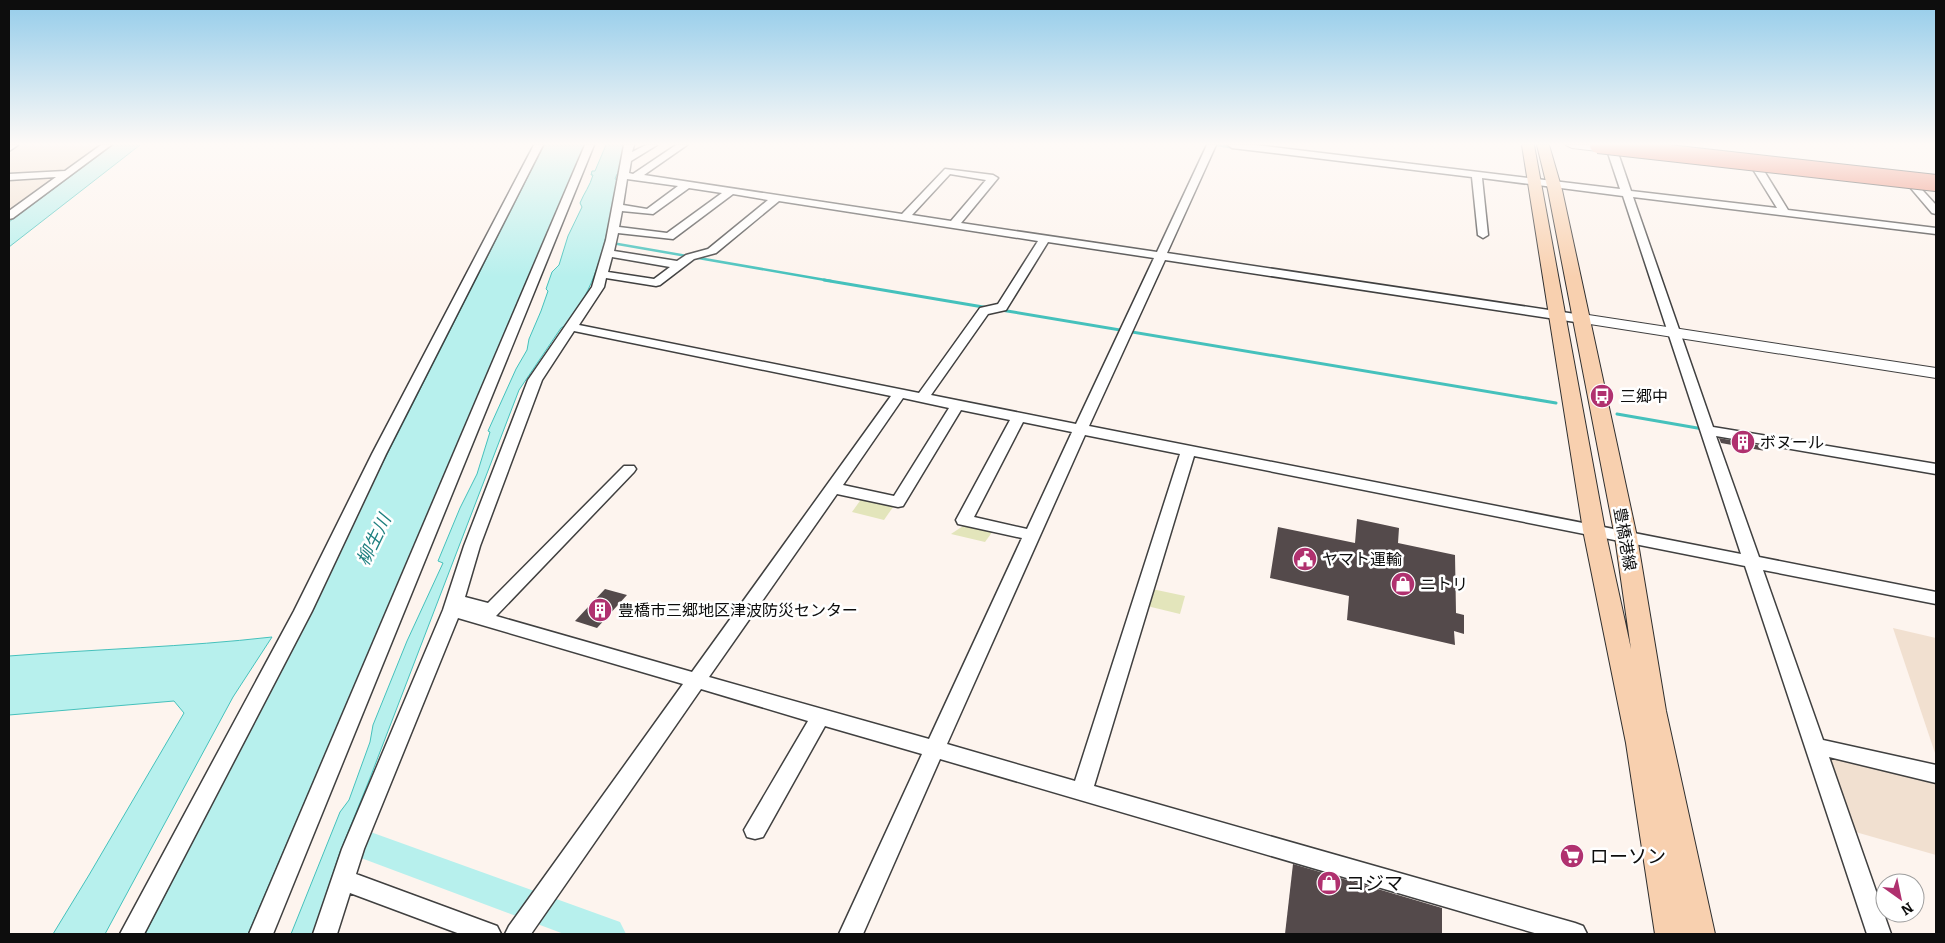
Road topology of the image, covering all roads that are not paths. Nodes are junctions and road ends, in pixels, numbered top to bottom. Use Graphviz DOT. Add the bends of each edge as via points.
graph roads {
  1 [pos="47,189"];
  2 [pos="517,189"];
  3 [pos="572,189"];
  4 [pos="621,189"];
  5 [pos="681,189"];
  6 [pos="719,189"];
  7 [pos="931,189"];
  8 [pos="984,189"];
  9 [pos="1192,189"];
  10 [pos="1478,189"];
  11 [pos="1544,189"];
  12 [pos="1545,189"];
  13 [pos="1583,189"];
  14 [pos="1626,189"];
  15 [pos="1771,189"];
  16 [pos="1916,189"];
  17 [pos="731,191"];
  18 [pos="1629,195"];
  19 [pos="777,198"];
  20 [pos="618,207"];
  21 [pos="1936,211"];
  22 [pos="1788,214"];
  23 [pos="9,216"];
  24 [pos="905,217"];
  25 [pos="954,224"];
  26 [pos="1935,232"];
  27 [pos="1483,235"];
  28 [pos="1045,238"];
  29 [pos="610,242"];
  30 [pos="1160,256"];
  31 [pos="678,265"];
  32 [pos="601,274"];
  33 [pos="1557,316"];
  34 [pos="1582,319"];
  35 [pos="572,327"];
  36 [pos="1675,334"];
  37 [pos="1936,373"];
  38 [pos="900,393"];
  39 [pos="923,398"];
  40 [pos="958,404"];
  41 [pos="1019,416"];
  42 [pos="1081,430"];
  43 [pos="1708,430"];
  44 [pos="1188,451"];
  45 [pos="629,468"];
  46 [pos="1936,469"];
  47 [pos="833,488"];
  48 [pos="1594,530"];
  49 [pos="1032,535"];
  50 [pos="1626,537"];
  51 [pos="1753,562"];
  52 [pos="1936,598"];
  53 [pos="453,606"];
  54 [pos="488,615"];
  55 [pos="697,681"];
  56 [pos="820,717"];
  57 [pos="1815,746"];
  58 [pos="936,750"];
  59 [pos="1936,774"];
  60 [pos="1082,792"];
  61 [pos="755,830"];
  62 [pos="343,880"];
  63 [pos="132,934"];
  64 [pos="261,934"];
  65 [pos="325,934"];
  66 [pos="489,934"];
  67 [pos="517,934"];
  68 [pos="851,934"];
  69 [pos="1575,934"];
  70 [pos="1671,934"];
  71 [pos="1700,934"];
  72 [pos="1879,934"];
  1 -- 23 [label="street"];
  2 -- 63 [label="street" via="380,453 304,609"];
  3 -- 64 [label="street"];
  4 -- 20 [label="street"];
  5 -- 20 [label="street" via="649,212"];
  6 -- 17 [label="street"];
  7 -- 24 [label="street"];
  8 -- 25 [label="street"];
  9 -- 30 [label="street"];
  10 -- 27 [label="street"];
  11 -- 33 [label="main road, 豊橋港線"];
  12 -- 34 [label="main road, 豊橋港線"];
  13 -- 18 [label="street"];
  14 -- 18 [label="street"];
  15 -- 22 [label="street"];
  16 -- 21 [label="street"];
  17 -- 19 [label="street"];
  17 -- 29 [label="street" via="669,237"];
  18 -- 22 [label="street"];
  18 -- 36 [label="street"];
  19 -- 24 [label="street"];
  19 -- 31 [label="street" via="712,251"];
  20 -- 29 [label="street"];
  22 -- 26 [label="street"];
  24 -- 25 [label="street"];
  25 -- 28 [label="street"];
  28 -- 30 [label="street"];
  28 -- 39 [label="street" via="1002,307 984,311"];
  29 -- 31 [label="street"];
  29 -- 32 [label="street"];
  30 -- 33 [label="street"];
  30 -- 42 [label="street"];
  31 -- 32 [label="street" via="656,283"];
  32 -- 35 [label="street" via="598,287"];
  33 -- 34 [label="street"];
  33 -- 48 [label="main road, 豊橋港線"];
  34 -- 36 [label="street"];
  34 -- 50 [label="main road, 豊橋港線"];
  35 -- 38 [label="street"];
  35 -- 53 [label="street" via="535,380"];
  36 -- 37 [label="street"];
  36 -- 43 [label="street"];
  38 -- 39 [label="street"];
  38 -- 47 [label="street"];
  39 -- 40 [label="street"];
  40 -- 41 [label="street"];
  40 -- 47 [label="street" via="898,502"];
  41 -- 42 [label="street"];
  41 -- 49 [label="street" via="964,520"];
  42 -- 44 [label="street"];
  42 -- 49 [label="street"];
  43 -- 46 [label="street"];
  43 -- 51 [label="street"];
  44 -- 48 [label="street"];
  44 -- 60 [label="street"];
  45 -- 54 [label="street"];
  47 -- 55 [label="street"];
  48 -- 50 [label="street"];
  48 -- 70 [label="main road, 豊橋港線" via="1639,744"];
  49 -- 58 [label="street"];
  50 -- 51 [label="street"];
  50 -- 71 [label="main road, 豊橋港線" via="1653,711"];
  51 -- 52 [label="street"];
  51 -- 57 [label="street"];
  53 -- 54 [label="street"];
  53 -- 62 [label="street" via="353,848"];
  54 -- 55 [label="street"];
  55 -- 56 [label="street"];
  55 -- 67 [label="street"];
  56 -- 58 [label="street"];
  56 -- 61 [label="street"];
  57 -- 59 [label="street"];
  57 -- 72 [label="street"];
  58 -- 60 [label="street"];
  58 -- 68 [label="street"];
  60 -- 69 [label="street"];
  62 -- 65 [label="street"];
  62 -- 66 [label="street"];
}
